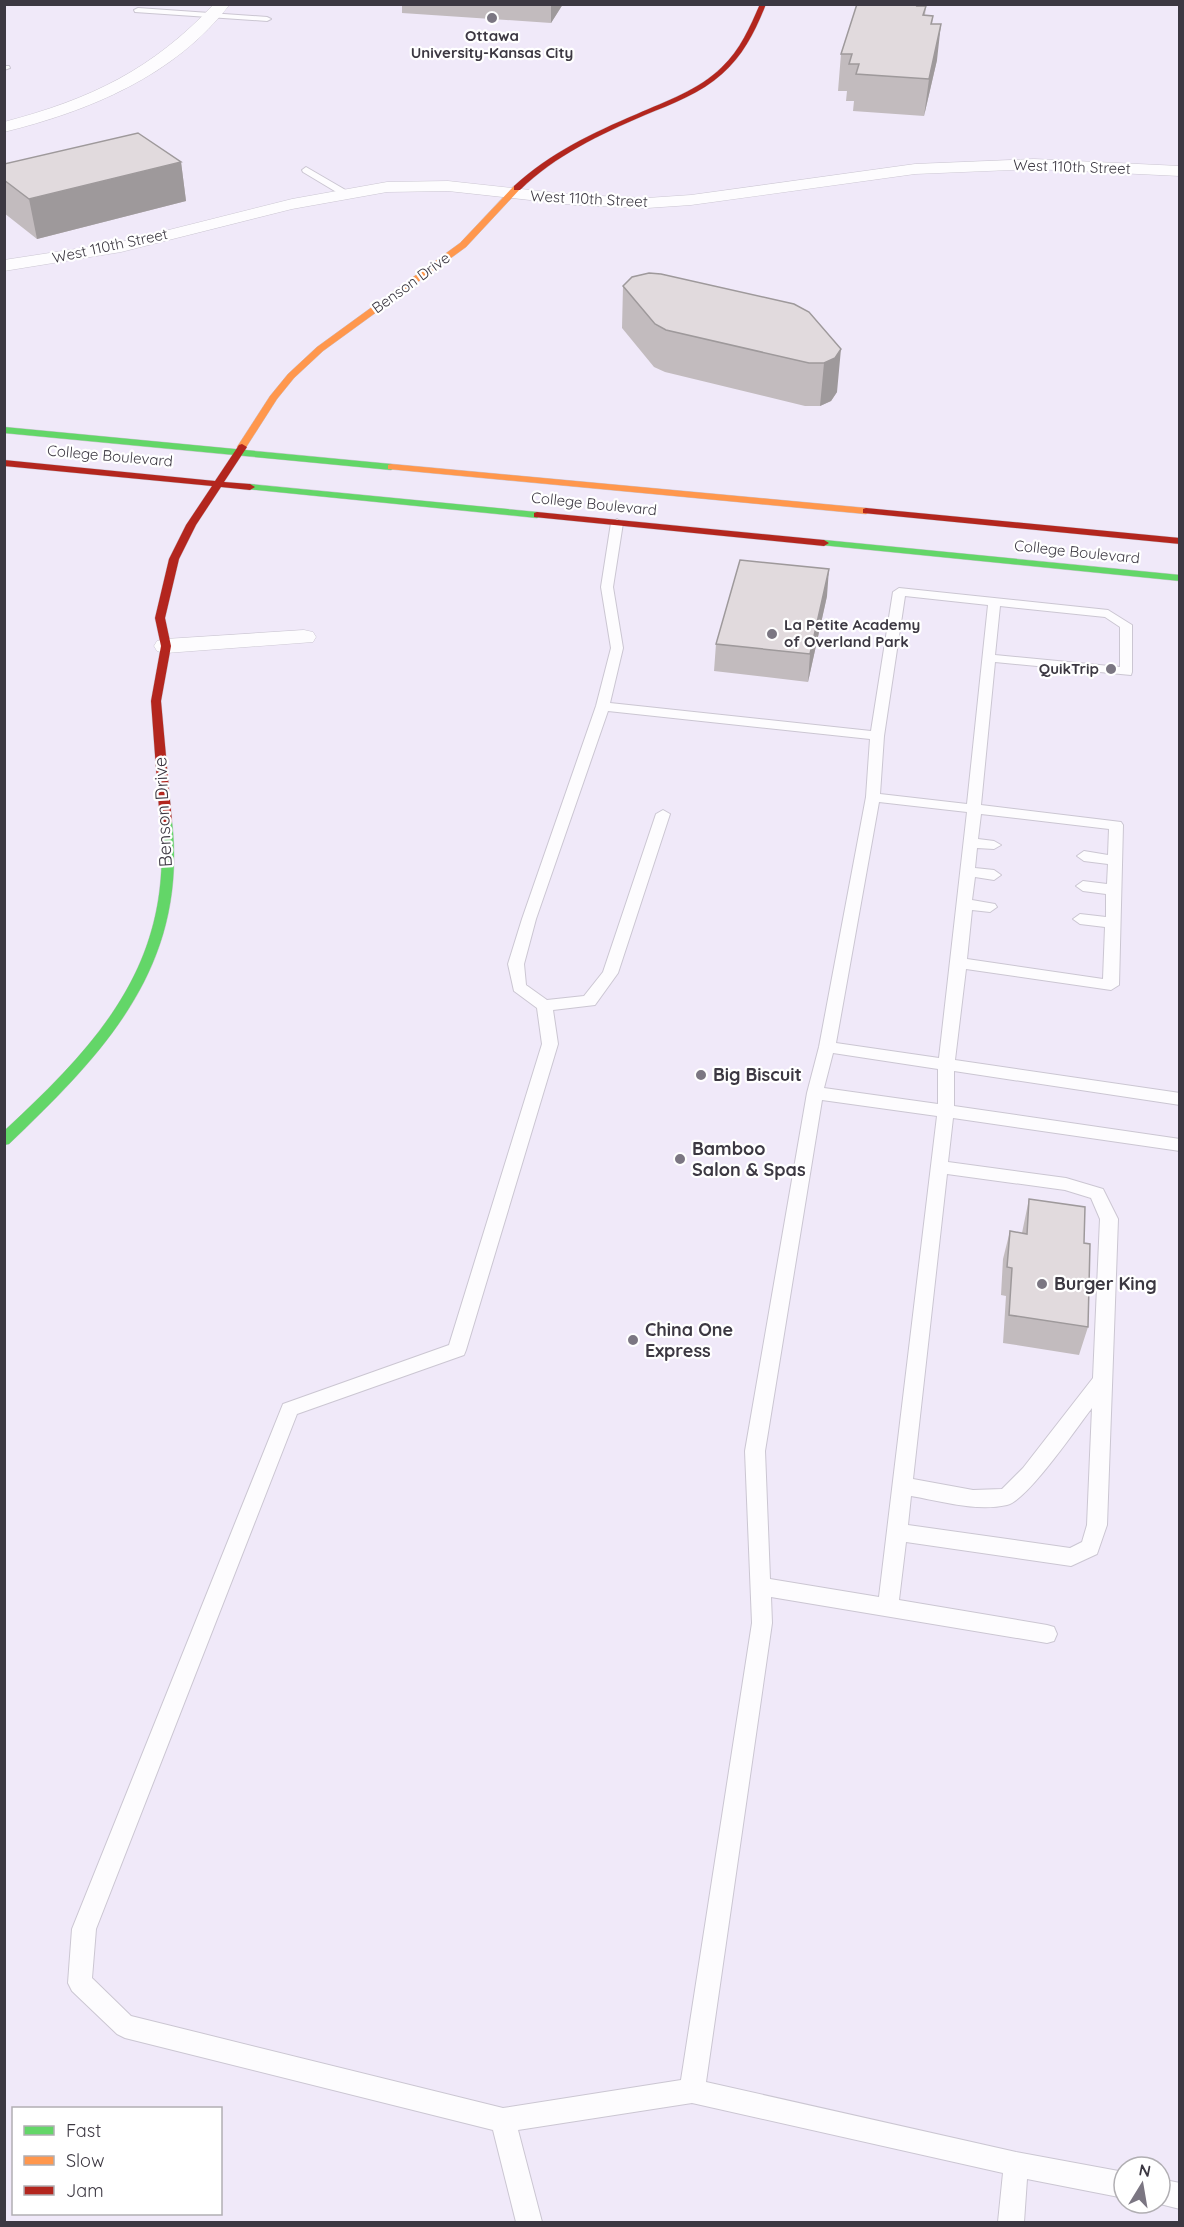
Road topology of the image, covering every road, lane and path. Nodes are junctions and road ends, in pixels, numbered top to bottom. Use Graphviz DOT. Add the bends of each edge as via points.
graph roads {
  1 [pos="763,4"];
  2 [pos="138,10"];
  3 [pos="218,10"];
  4 [pos="267,20"];
  5 [pos="4,127"];
  6 [pos="306,170"];
  7 [pos="1179,171"];
  8 [pos="346,194"];
  9 [pos="511,194"];
  10 [pos="4,266"];
  11 [pos="4,429"];
  12 [pos="237,452"];
  13 [pos="4,463"];
  14 [pos="217,483"];
  15 [pos="617,523"];
  16 [pos="1179,541"];
  17 [pos="1179,578"];
  18 [pos="994,602"];
  19 [pos="304,637"];
  20 [pos="166,646"];
  21 [pos="989,658"];
  22 [pos="603,706"];
  23 [pos="877,736"];
  24 [pos="873,797"];
  25 [pos="975,809"];
  26 [pos="663,813"];
  27 [pos="972,843"];
  28 [pos="994,845"];
  29 [pos="1084,856"];
  30 [pos="1115,860"];
  31 [pos="968,872"];
  32 [pos="994,875"];
  33 [pos="1083,886"];
  34 [pos="1114,890"];
  35 [pos="965,904"];
  36 [pos="990,907"];
  37 [pos="1080,919"];
  38 [pos="1113,923"];
  39 [pos="959,963"];
  40 [pos="544,1006"];
  41 [pos="827,1047"];
  42 [pos="946,1066"];
  43 [pos="815,1093"];
  44 [pos="1179,1099"];
  45 [pos="946,1111"];
  46 [pos="4,1140"];
  47 [pos="1179,1145"];
  48 [pos="939,1167"];
  49 [pos="1102,1380"];
  50 [pos="902,1486"];
  51 [pos="897,1532"];
  52 [pos="760,1586"];
  53 [pos="888,1607"];
  54 [pos="1047,1634"];
  55 [pos="692,2091"];
  56 [pos="503,2120"];
  57 [pos="1016,2164"];
  58 [pos="1112,2183"];
  59 [pos="529,2223"];
  60 [pos="1011,2223"];
  1 -- 9 [label="street, Benson Drive" via="741,50 708,82 668,104 582,140 534,170"];
  2 -- 3 [label="lane"];
  3 -- 4 [label="lane"];
  3 -- 5 [label="street" via="182,46 127,82 62,109"];
  6 -- 8 [label="lane"];
  7 -- 9 [label="street, West 110th Street" via="1034,164 915,169 647,203"];
  8 -- 9 [label="street, West 110th Street" via="387,187 448,186"];
  8 -- 10 [label="street, West 110th Street" via="121,247"];
  9 -- 12 [label="street, Benson Drive" via="463,245 320,349 291,376"];
  11 -- 12 [label="street, College Boulevard"];
  12 -- 14 [label="street, Benson Drive"];
  12 -- 16 [label="street, College Boulevard"];
  13 -- 14 [label="street, College Boulevard"];
  14 -- 15 [label="street, College Boulevard"];
  14 -- 20 [label="street, Benson Drive" via="174,559 160,618"];
  15 -- 17 [label="street, College Boulevard"];
  15 -- 22 [label="lane" via="607,587 617,648"];
  18 -- 21 [label="lane"];
  18 -- 21 [label="lane" via="1108,614 1126,625 1126,672"];
  18 -- 23 [label="lane" via="899,592"];
  19 -- 20 [label="street"];
  20 -- 46 [label="street, Benson Drive" via="156,701 169,854 165,905 149,959 111,1026 70,1077"];
  21 -- 25 [label="lane"];
  22 -- 23 [label="lane"];
  22 -- 40 [label="lane" via="516,964 519,987"];
  23 -- 24 [label="lane"];
  24 -- 25 [label="lane"];
  24 -- 41 [label="lane"];
  25 -- 27 [label="lane"];
  25 -- 30 [label="lane" via="1116,825"];
  26 -- 40 [label="lane" via="610,973 589,1001"];
  27 -- 28 [label="lane"];
  27 -- 31 [label="lane"];
  29 -- 30 [label="lane"];
  30 -- 34 [label="lane"];
  31 -- 32 [label="lane"];
  31 -- 35 [label="lane"];
  33 -- 34 [label="lane"];
  34 -- 38 [label="lane"];
  35 -- 36 [label="lane"];
  35 -- 39 [label="lane"];
  37 -- 38 [label="lane"];
  38 -- 39 [label="lane" via="1111,985"];
  39 -- 42 [label="lane"];
  40 -- 56 [label="lane" via="550,1044 457,1350 290,1409 84,1929 80,1983 125,2026"];
  41 -- 42 [label="lane"];
  41 -- 43 [label="lane"];
  42 -- 44 [label="lane"];
  42 -- 45 [label="lane"];
  43 -- 45 [label="lane"];
  43 -- 52 [label="lane" via="755,1451"];
  45 -- 47 [label="lane"];
  45 -- 48 [label="lane"];
  48 -- 49 [label="lane" via="1066,1184 1096,1194 1109,1219"];
  48 -- 50 [label="lane"];
  49 -- 50 [label="lane" via="1030,1474 1007,1497 973,1498"];
  49 -- 51 [label="lane" via="1097,1525 1090,1548 1071,1557"];
  50 -- 51 [label="lane"];
  51 -- 53 [label="lane"];
  52 -- 53 [label="lane"];
  52 -- 55 [label="lane" via="762,1623"];
  53 -- 54 [label="lane"];
  55 -- 56 [label="lane"];
  55 -- 57 [label="lane"];
  56 -- 59 [label="lane"];
  57 -- 58 [label="lane"];
  57 -- 60 [label="lane"];
}
